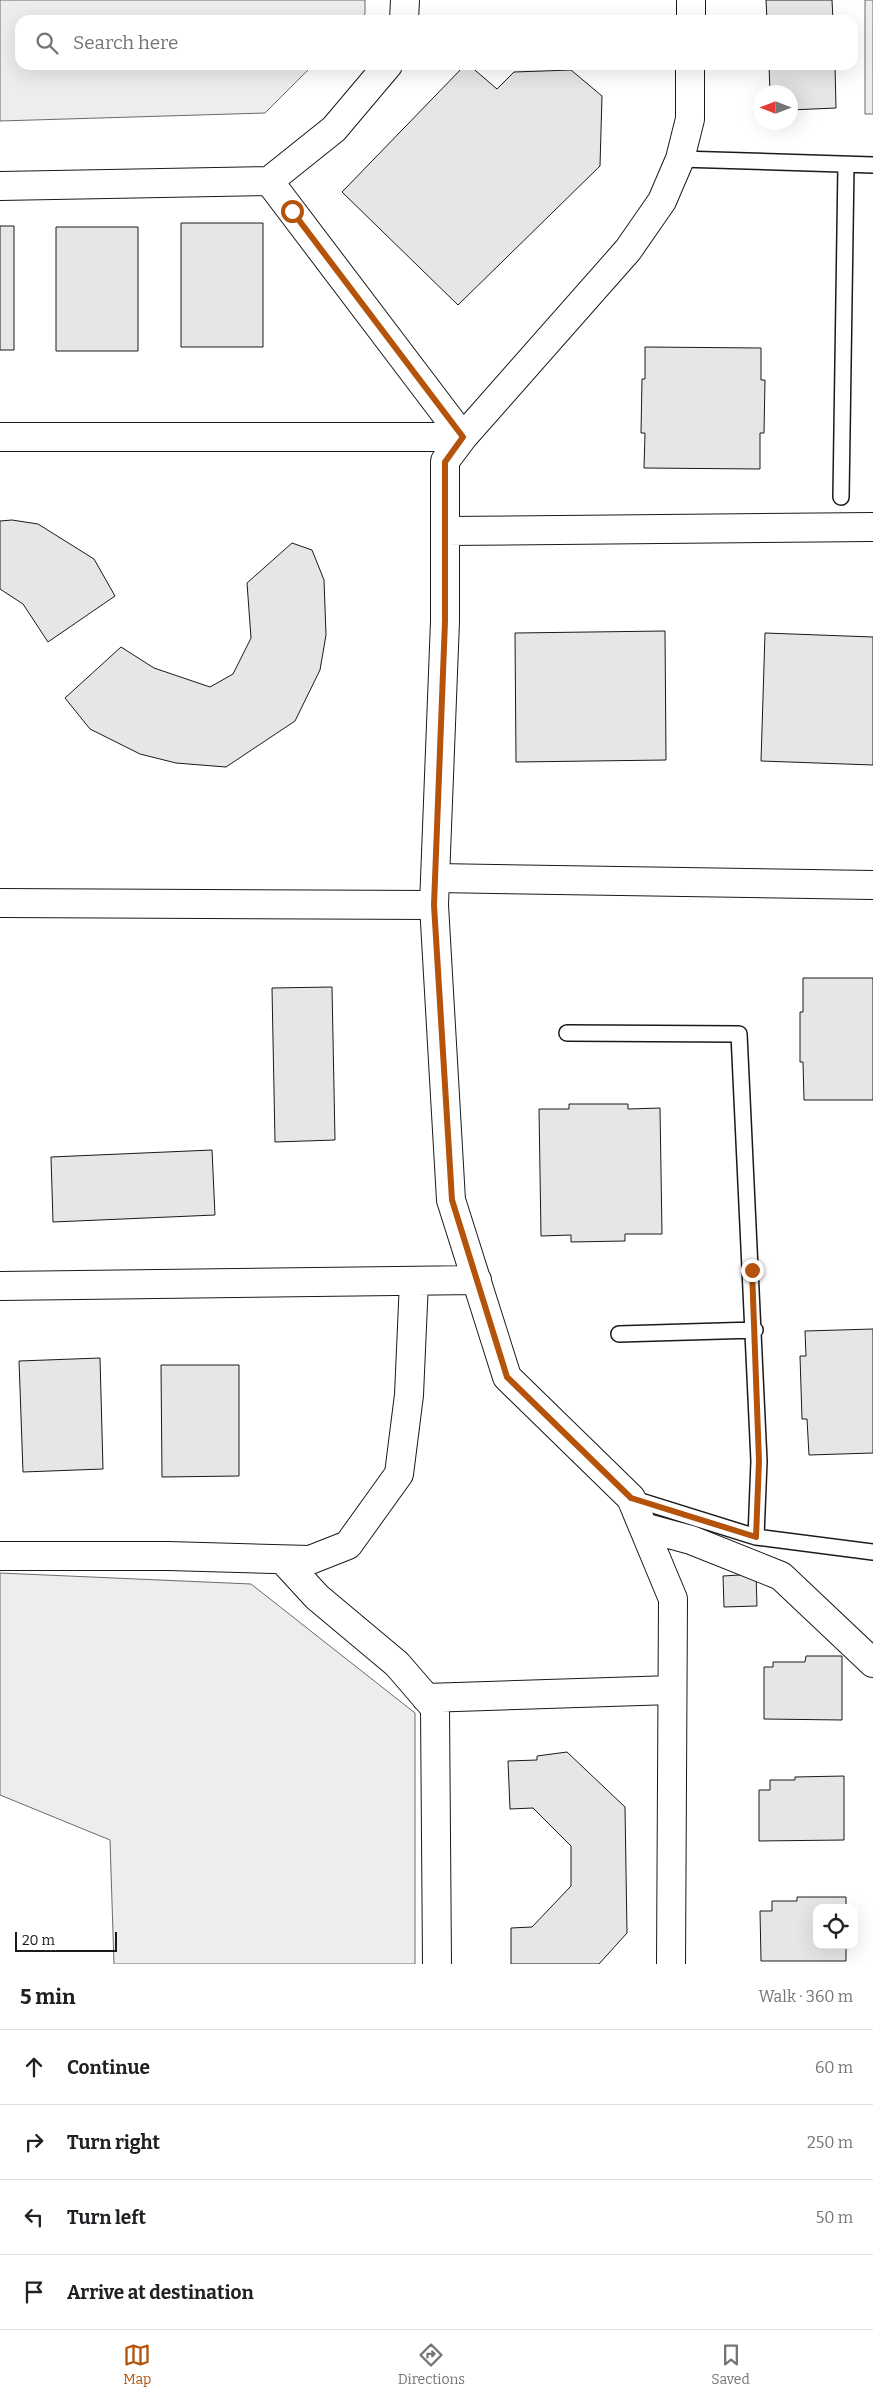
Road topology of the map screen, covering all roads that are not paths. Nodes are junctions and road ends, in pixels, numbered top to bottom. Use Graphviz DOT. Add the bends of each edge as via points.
graph roads {
  1 [pos="405,0"];
  2 [pos="691,0"];
  3 [pos="404,15"];
  4 [pos="690,15"];
  5 [pos="384,70"];
  6 [pos="690,70"];
  7 [pos="680,159"];
  8 [pos="846,165"];
  9 [pos="873,165"];
  10 [pos="269,181"];
  11 [pos="0,186"];
  12 [pos="0,437"];
  13 [pos="463,437"];
  14 [pos="841,497"];
  15 [pos="873,527"];
  16 [pos="445,531"];
  17 [pos="436,878"];
  18 [pos="873,885"];
  19 [pos="0,902"];
  20 [pos="434,905"];
  21 [pos="567,1033"];
  22 [pos="476,1280"];
  23 [pos="414,1281"];
  24 [pos="0,1286"];
  25 [pos="755,1330"];
  26 [pos="619,1334"];
  27 [pos="631,1498"];
  28 [pos="643,1527"];
  29 [pos="756,1537"];
  30 [pos="873,1552"];
  31 [pos="0,1556"];
  32 [pos="283,1560"];
  33 [pos="873,1663"];
  34 [pos="672,1690"];
  35 [pos="426,1698"];
  36 [pos="437,1964"];
  37 [pos="671,1964"];
  1 -- 3 [label="street"];
  2 -- 4 [label="street"];
  5 -- 10 [label="street" via="334,129"];
  6 -- 7 [label="street" via="690,118"];
  7 -- 8 [label="lane"];
  7 -- 13 [label="street" via="662,201 628,250"];
  8 -- 9 [label="lane"];
  8 -- 14 [label="lane"];
  10 -- 11 [label="street"];
  10 -- 13 [label="street"];
  12 -- 13 [label="street"];
  13 -- 16 [label="street" via="445,462"];
  15 -- 16 [label="street"];
  16 -- 17 [label="street"];
  17 -- 18 [label="street"];
  17 -- 20 [label="street"];
  19 -- 20 [label="street"];
  20 -- 22 [label="street" via="452,1200"];
  21 -- 25 [label="lane" via="739,1034"];
  22 -- 23 [label="street"];
  22 -- 27 [label="street" via="507,1377"];
  23 -- 24 [label="street"];
  23 -- 32 [label="street" via="409,1395 399,1474 348,1545 310,1560"];
  25 -- 26 [label="lane"];
  25 -- 29 [label="lane" via="759,1461"];
  27 -- 28 [label="street"];
  27 -- 29 [label="lane"];
  28 -- 33 [label="street" via="691,1540 781,1576"];
  28 -- 34 [label="street" via="673,1599"];
  29 -- 30 [label="lane"];
  31 -- 32 [label="street"];
  32 -- 35 [label="street" via="317,1597 397,1664"];
  34 -- 35 [label="street"];
  34 -- 37 [label="street"];
  35 -- 36 [label="street" via="435,1708"];
}
